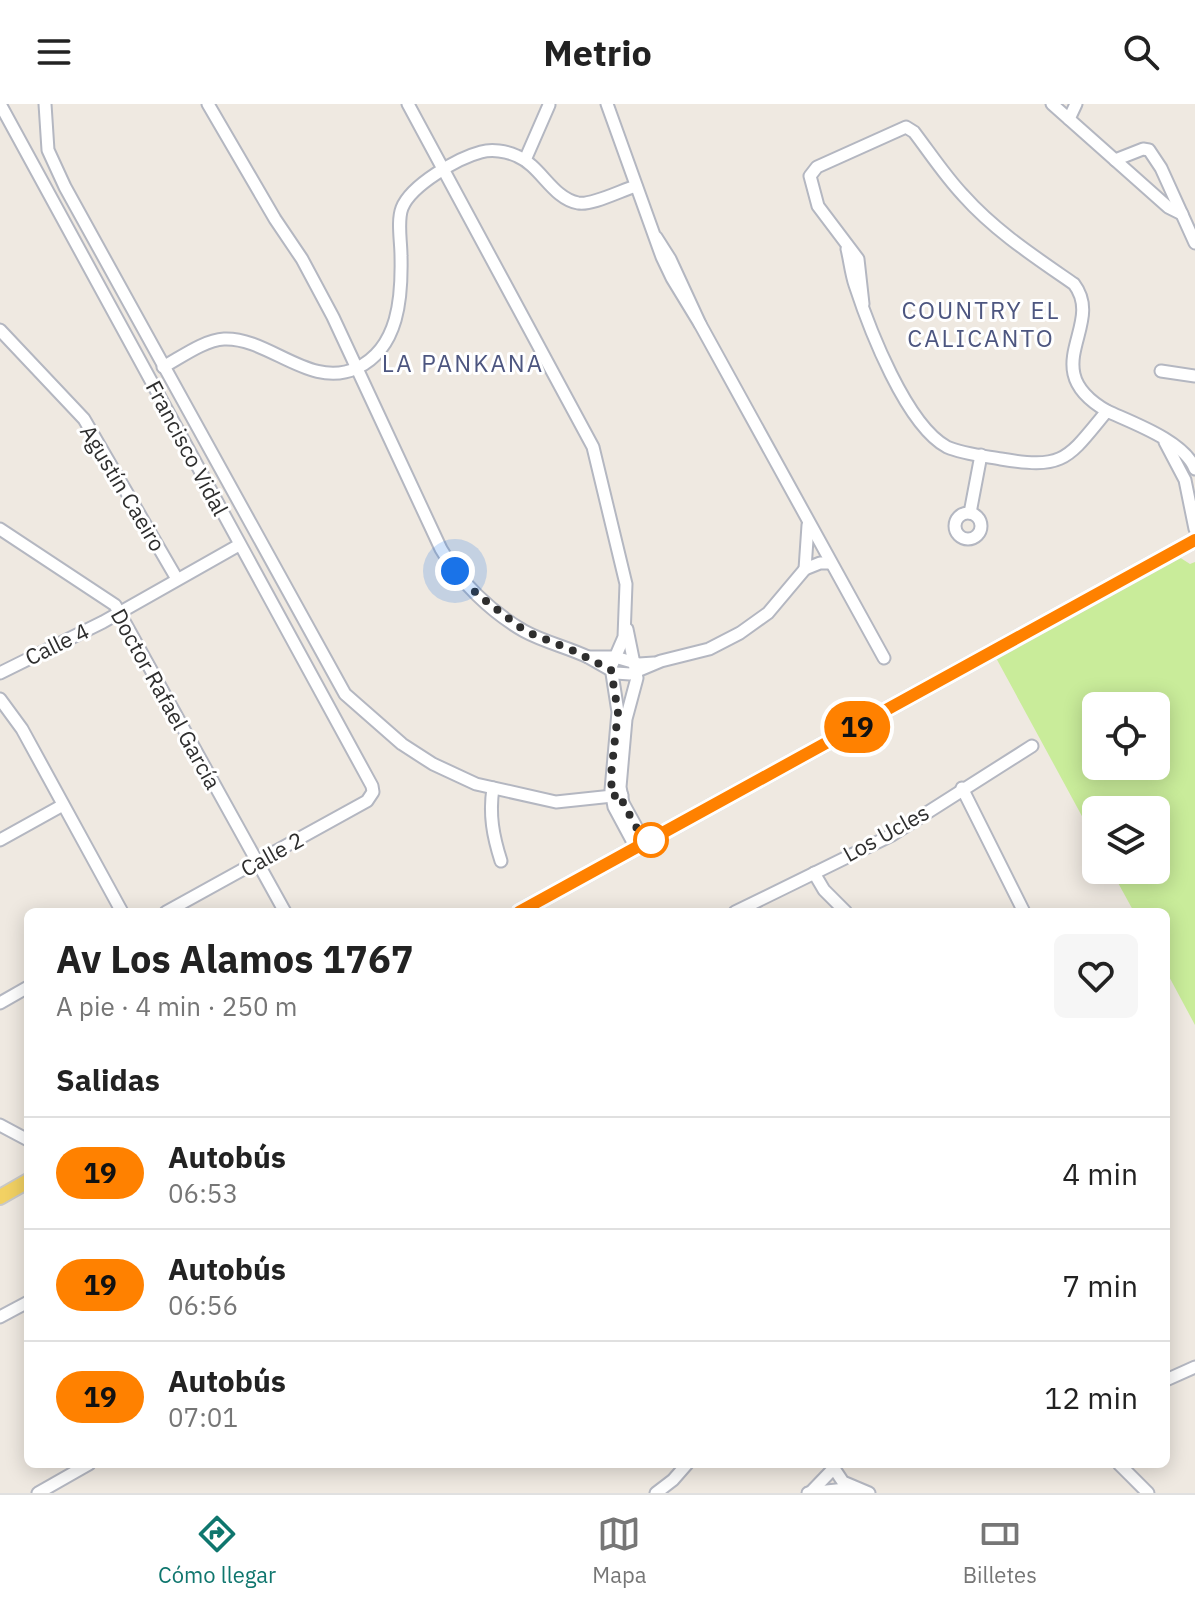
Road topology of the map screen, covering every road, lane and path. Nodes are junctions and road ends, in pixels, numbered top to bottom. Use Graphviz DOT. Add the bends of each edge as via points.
graph roads {
  1 [pos="0,104"];
  2 [pos="45,104"];
  3 [pos="208,104"];
  4 [pos="408,104"];
  5 [pos="607,104"];
  6 [pos="1052,104"];
  7 [pos="1076,104"];
  8 [pos="549,105"];
  9 [pos="1069,119"];
  10 [pos="525,160"];
  11 [pos="1115,160"];
  12 [pos="444,170"];
  13 [pos="636,186"];
  14 [pos="1182,214"];
  15 [pos="1195,243"];
  16 [pos="0,330"];
  17 [pos="163,367"];
  18 [pos="356,368"];
  19 [pos="1161,371"];
  20 [pos="1195,376"];
  21 [pos="1107,411"];
  22 [pos="1162,438"];
  23 [pos="981,455"];
  24 [pos="1195,469"];
  25 [pos="970,513"];
  26 [pos="808,521"];
  27 [pos="0,529"];
  28 [pos="1195,529"];
  29 [pos="1195,540"];
  30 [pos="239,545"];
  31 [pos="831,563"];
  32 [pos="805,569"];
  33 [pos="177,579"];
  34 [pos="120,613"];
  35 [pos="626,624"];
  36 [pos="588,657"];
  37 [pos="615,657"];
  38 [pos="884,658"];
  39 [pos="636,667"];
  40 [pos="611,670"];
  41 [pos="0,673"];
  42 [pos="0,699"];
  43 [pos="1032,746"];
  44 [pos="493,788"];
  45 [pos="962,788"];
  46 [pos="373,792"];
  47 [pos="617,796"];
  48 [pos="63,805"];
  49 [pos="0,840"];
  50 [pos="641,846"];
  51 [pos="501,861"];
  52 [pos="257,863"];
  53 [pos="814,873"];
  54 [pos="120,908"];
  55 [pos="173,908"];
  56 [pos="283,908"];
  57 [pos="526,908"];
  58 [pos="743,908"];
  59 [pos="842,908"];
  60 [pos="1022,908"];
  61 [pos="24,989"];
  62 [pos="0,1003"];
  63 [pos="0,1125"];
  64 [pos="24,1138"];
  65 [pos="24,1183"];
  66 [pos="0,1197"];
  67 [pos="24,1304"];
  68 [pos="0,1317"];
  69 [pos="1195,1367"];
  70 [pos="1170,1378"];
  71 [pos="82,1468"];
  72 [pos="684,1468"];
  73 [pos="830,1468"];
  74 [pos="833,1468"];
  75 [pos="1123,1468"];
  76 [pos="856,1488"];
  77 [pos="38,1493"];
  78 [pos="656,1493"];
  79 [pos="809,1493"];
  80 [pos="869,1493"];
  81 [pos="1148,1493"];
  1 -- 30 [label="street, Francisco Vidal"];
  2 -- 17 [label="street" via="53,163"];
  3 -- 18 [label="street" via="302,259"];
  4 -- 12 [label="street"];
  5 -- 13 [label="street"];
  6 -- 9 [label="street"];
  7 -- 9 [label="street"];
  8 -- 10 [label="street"];
  9 -- 11 [label="street"];
  10 -- 12 [label="street" via="485,152"];
  10 -- 13 [label="street" via="568,199 581,204"];
  11 -- 14 [label="street"];
  11 -- 14 [label="street" via="1149,150"];
  12 -- 18 [label="street" via="403,205 394,328 384,346"];
  12 -- 35 [label="street" via="590,439 625,574"];
  13 -- 26 [label="street" via="700,324"];
  14 -- 15 [label="street"];
  16 -- 33 [label="street, Agustín Caeiro" via="84,419"];
  17 -- 18 [label="street" via="224,339 310,371"];
  17 -- 44 [label="street" via="345,694 416,754"];
  18 -- 36 [label="street" via="455,571 525,631"];
  19 -- 20 [label="street"];
  21 -- 22 [label="street"];
  21 -- 23 [label="street" via="1076,448 1047,463"];
  21 -- 23 [label="street" via="1082,393 1073,366 1084,309 1074,284 981,213 911,129 901,128 812,171 810,182 814,198 846,245 876,344 923,425 949,448"];
  22 -- 24 [label="street" via="1189,457"];
  22 -- 28 [label="street" via="1185,480"];
  23 -- 25 [label="street"];
  26 -- 31 [label="street"];
  26 -- 32 [label="street"];
  27 -- 34 [label="street, Doctor Rafael García"];
  29 -- 50 [label="main road"];
  30 -- 33 [label="street, Calle 4"];
  30 -- 46 [label="street, Francisco Vidal"];
  31 -- 32 [label="street"];
  31 -- 38 [label="street"];
  32 -- 39 [label="street" via="768,613 740,633 700,652"];
  33 -- 34 [label="street, Calle 4"];
  34 -- 41 [label="street, Calle 4"];
  34 -- 52 [label="street, Doctor Rafael García"];
  35 -- 37 [label="street"];
  35 -- 39 [label="street"];
  36 -- 37 [label="street"];
  36 -- 40 [label="street"];
  37 -- 39 [label="street"];
  37 -- 40 [label="street"];
  39 -- 40 [label="street" via="622,674"];
  39 -- 47 [label="street"];
  40 -- 47 [label="street" via="618,712 611,775"];
  42 -- 48 [label="street"];
  43 -- 45 [label="street, Los Ucles"];
  44 -- 47 [label="street" via="556,802"];
  44 -- 51 [label="street" via="490,809"];
  45 -- 53 [label="street, Los Ucles" via="892,835"];
  45 -- 60 [label="street"];
  46 -- 52 [label="street, Calle 2" via="367,801"];
  47 -- 50 [label="street"];
  48 -- 49 [label="street"];
  48 -- 54 [label="street"];
  50 -- 57 [label="main road"];
  52 -- 55 [label="street, Calle 2"];
  52 -- 56 [label="street, Doctor Rafael García"];
  53 -- 58 [label="street, Los Ucles"];
  53 -- 59 [label="street"];
  61 -- 62 [label="street"];
  63 -- 64 [label="street"];
  65 -- 66 [label="main road"];
  67 -- 68 [label="street"];
  69 -- 70 [label="street"];
  71 -- 77 [label="street"];
  72 -- 78 [label="street"];
  73 -- 79 [label="street"];
  74 -- 76 [label="street" via="843,1482"];
  75 -- 81 [label="street"];
  76 -- 79 [label="street"];
  76 -- 80 [label="street"];
}
